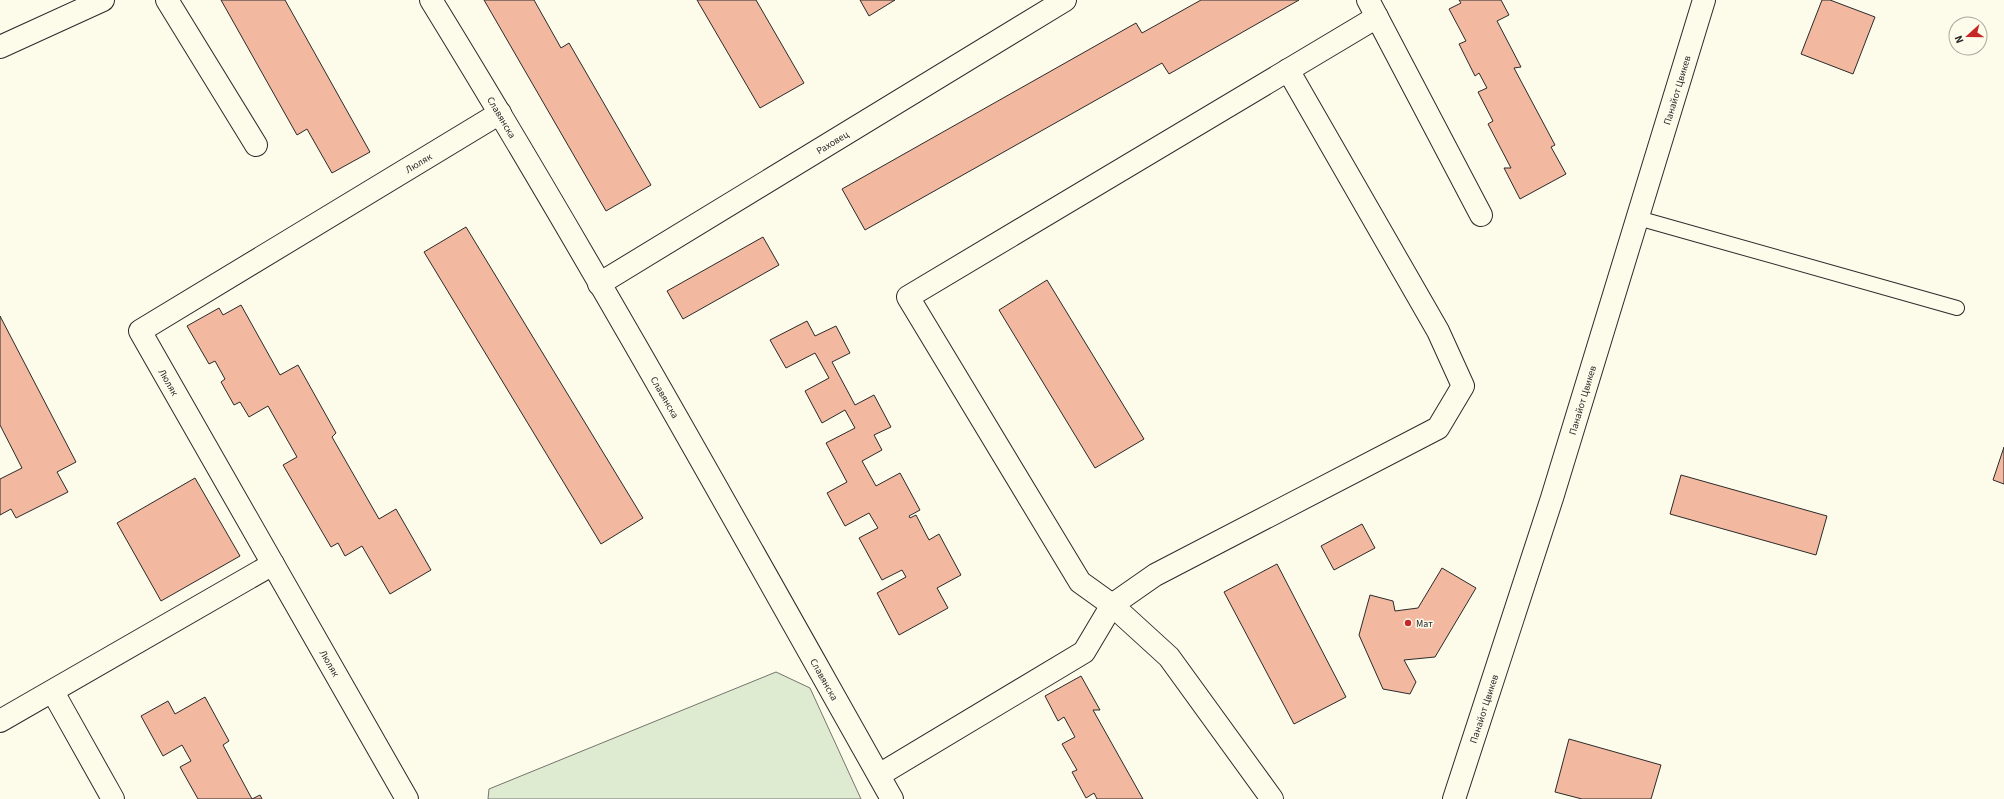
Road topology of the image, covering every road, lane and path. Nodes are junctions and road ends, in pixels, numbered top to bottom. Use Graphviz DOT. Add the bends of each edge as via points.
graph roads {
  1 [pos="103,0"];
  2 [pos="167,0"];
  3 [pos="431,0"];
  4 [pos="1065,0"];
  5 [pos="1704,0"];
  6 [pos="1372,8"];
  7 [pos="0,47"];
  8 [pos="1288,70"];
  9 [pos="500,113"];
  10 [pos="256,145"];
  11 [pos="1481,215"];
  12 [pos="1638,218"];
  13 [pos="599,284"];
  14 [pos="1957,308"];
  15 [pos="273,564"];
  16 [pos="1112,605"];
  17 [pos="53,692"];
  18 [pos="0,721"];
  19 [pos="879,775"];
  20 [pos="113,799"];
  21 [pos="407,799"];
  22 [pos="892,799"];
  23 [pos="1272,799"];
  24 [pos="1454,799"];
  1 -- 7 [label="street"];
  2 -- 10 [label="street"];
  3 -- 9 [label="street, Славянска"];
  4 -- 13 [label="street, Раховец"];
  5 -- 12 [label="street, Панайот Цвикев"];
  6 -- 8 [label="street"];
  6 -- 11 [label="street"];
  8 -- 16 [label="street" via="1438,331 1463,386 1438,428 1155,575"];
  8 -- 16 [label="street" via="908,296 1080,582"];
  9 -- 13 [label="street, Славянска"];
  9 -- 15 [label="street, Люляк" via="140,331"];
  12 -- 14 [label="lane"];
  12 -- 24 [label="street, Панайот Цвикев" via="1552,498"];
  13 -- 19 [label="street, Славянска"];
  15 -- 17 [label="street"];
  15 -- 21 [label="street, Люляк"];
  16 -- 19 [label="street" via="1084,652"];
  16 -- 23 [label="street" via="1169,657"];
  17 -- 18 [label="street"];
  17 -- 20 [label="street"];
  19 -- 22 [label="street, Славянска"];
}
